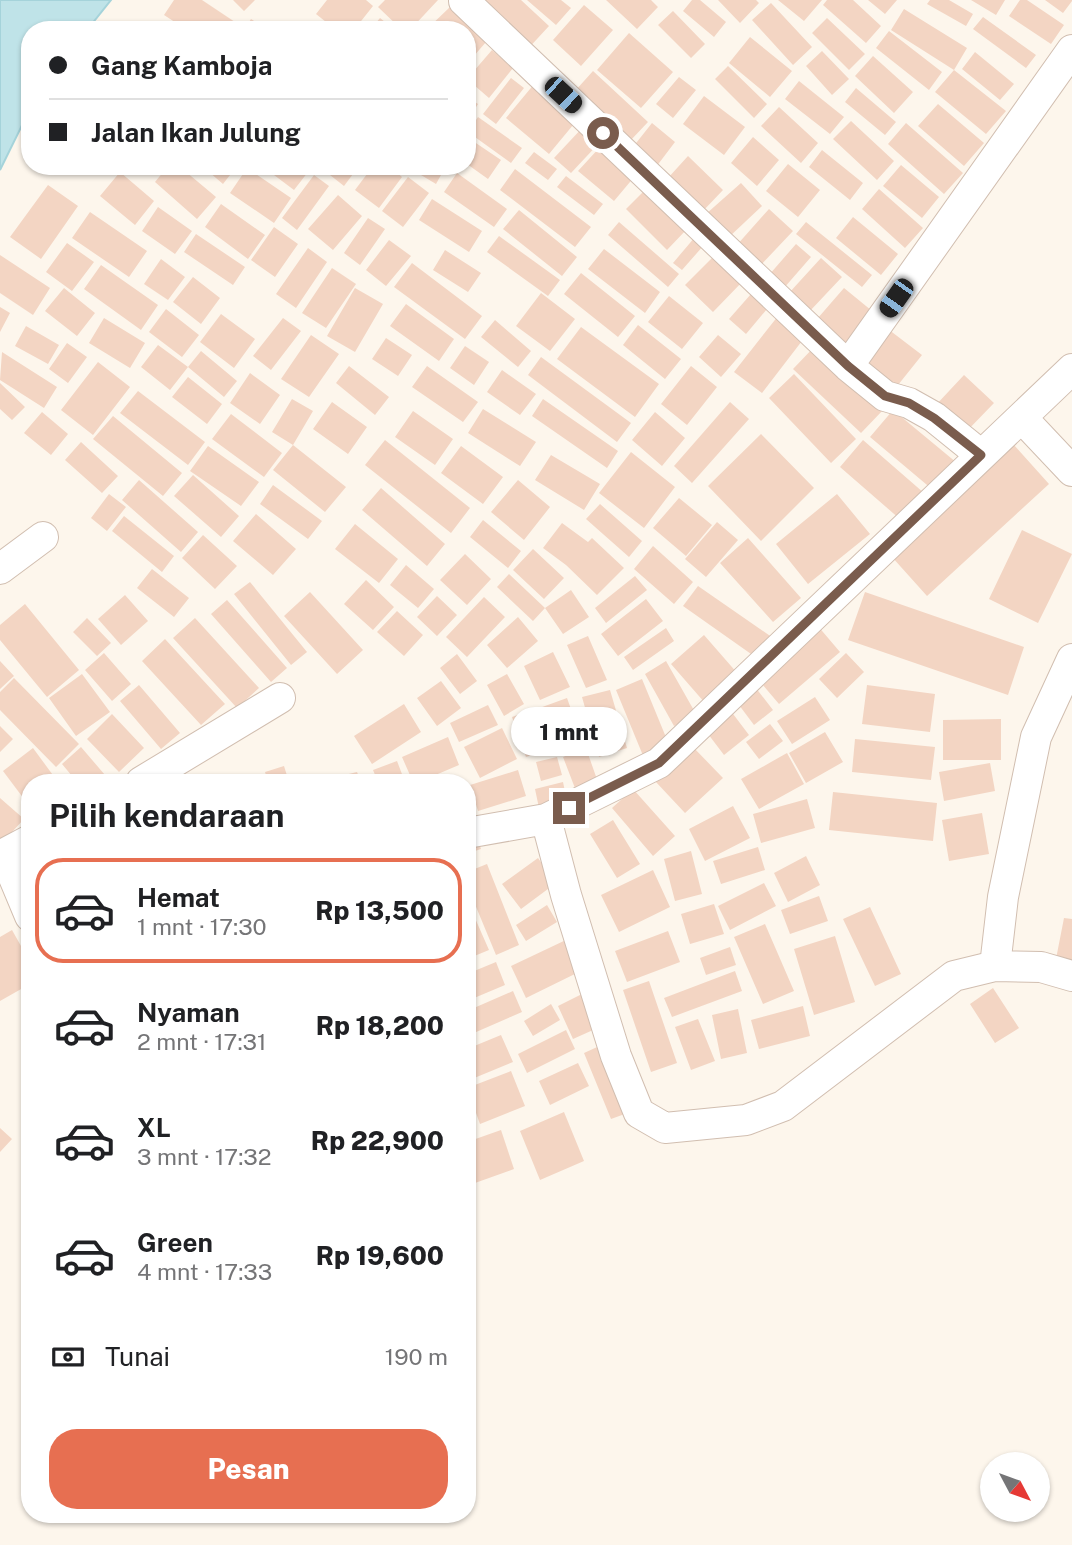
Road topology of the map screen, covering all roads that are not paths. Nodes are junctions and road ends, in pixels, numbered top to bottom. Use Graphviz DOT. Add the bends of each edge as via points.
graph roads {
  1 [pos="464,1"];
  2 [pos="1072,50"];
  3 [pos="848,366"];
  4 [pos="1072,369"];
  5 [pos="1022,418"];
  6 [pos="981,455"];
  7 [pos="1072,471"];
  8 [pos="43,537"];
  9 [pos="0,569"];
  10 [pos="1072,659"];
  11 [pos="280,698"];
  12 [pos="154,774"];
  13 [pos="546,819"];
  14 [pos="476,831"];
  15 [pos="21,846"];
  16 [pos="2,855"];
  17 [pos="21,896"];
  18 [pos="995,966"];
  19 [pos="1072,976"];
  1 -- 3 [label="street"];
  2 -- 3 [label="street"];
  3 -- 6 [label="street" via="885,396 934,418"];
  4 -- 5 [label="street"];
  5 -- 6 [label="street"];
  5 -- 7 [label="street"];
  6 -- 13 [label="street" via="659,763"];
  8 -- 9 [label="street"];
  10 -- 18 [label="street" via="1036,737 1003,897"];
  11 -- 12 [label="street"];
  13 -- 14 [label="street"];
  13 -- 18 [label="street" via="616,1056 639,1113 665,1128 746,1120 783,1106 954,976"];
  15 -- 16 [label="street"];
  16 -- 17 [label="street"];
  18 -- 19 [label="street" via="1041,967"];
}
